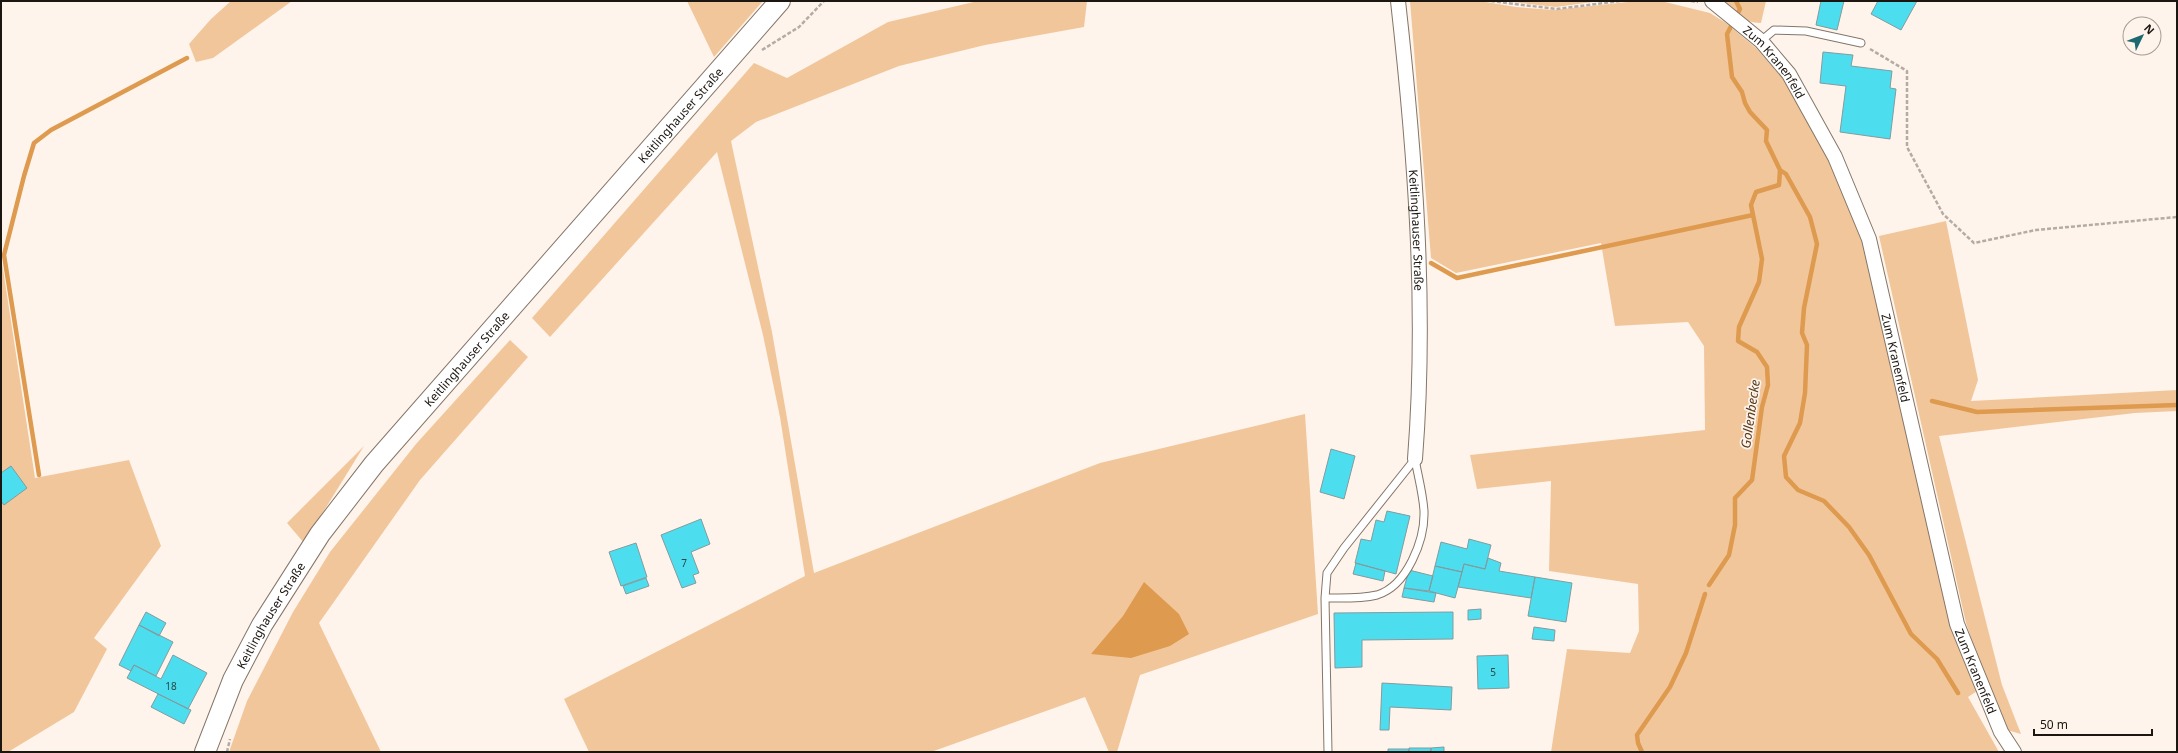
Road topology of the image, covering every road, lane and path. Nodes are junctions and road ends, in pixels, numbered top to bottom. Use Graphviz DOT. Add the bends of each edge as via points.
graph roads {
  1 [pos="780,1"];
  2 [pos="824,1"];
  3 [pos="1398,1"];
  4 [pos="1491,1"];
  5 [pos="1621,1"];
  6 [pos="1712,1"];
  7 [pos="1761,41"];
  8 [pos="1861,44"];
  9 [pos="759,52"];
  10 [pos="2177,217"];
  11 [pos="1415,459"];
  12 [pos="1325,598"];
  13 [pos="204,752"];
  14 [pos="1328,752"];
  15 [pos="2014,752"];
  1 -- 13 [label="main road, Keitlinghauser Straße" via="374,464 320,534 254,639 233,680"];
  2 -- 9 [label="path" via="799,27"];
  3 -- 11 [label="street, Keitlinghauser Straße" via="1411,120 1420,260 1420,398"];
  4 -- 5 [label="path" via="1556,9"];
  6 -- 7 [label="street, Zum Kranenfeld"];
  7 -- 8 [label="lane" via="1774,30 1806,31"];
  7 -- 15 [label="street, Zum Kranenfeld" via="1789,74 1835,156 1869,239 1957,624 1995,718"];
  8 -- 10 [label="path" via="1907,70 1907,147 1942,214 1974,243 2036,230"];
  11 -- 12 [label="lane" via="1327,573"];
  11 -- 12 [label="lane" via="1424,512 1419,538 1408,570 1399,582 1378,594 1361,598"];
  12 -- 14 [label="lane"];
}
